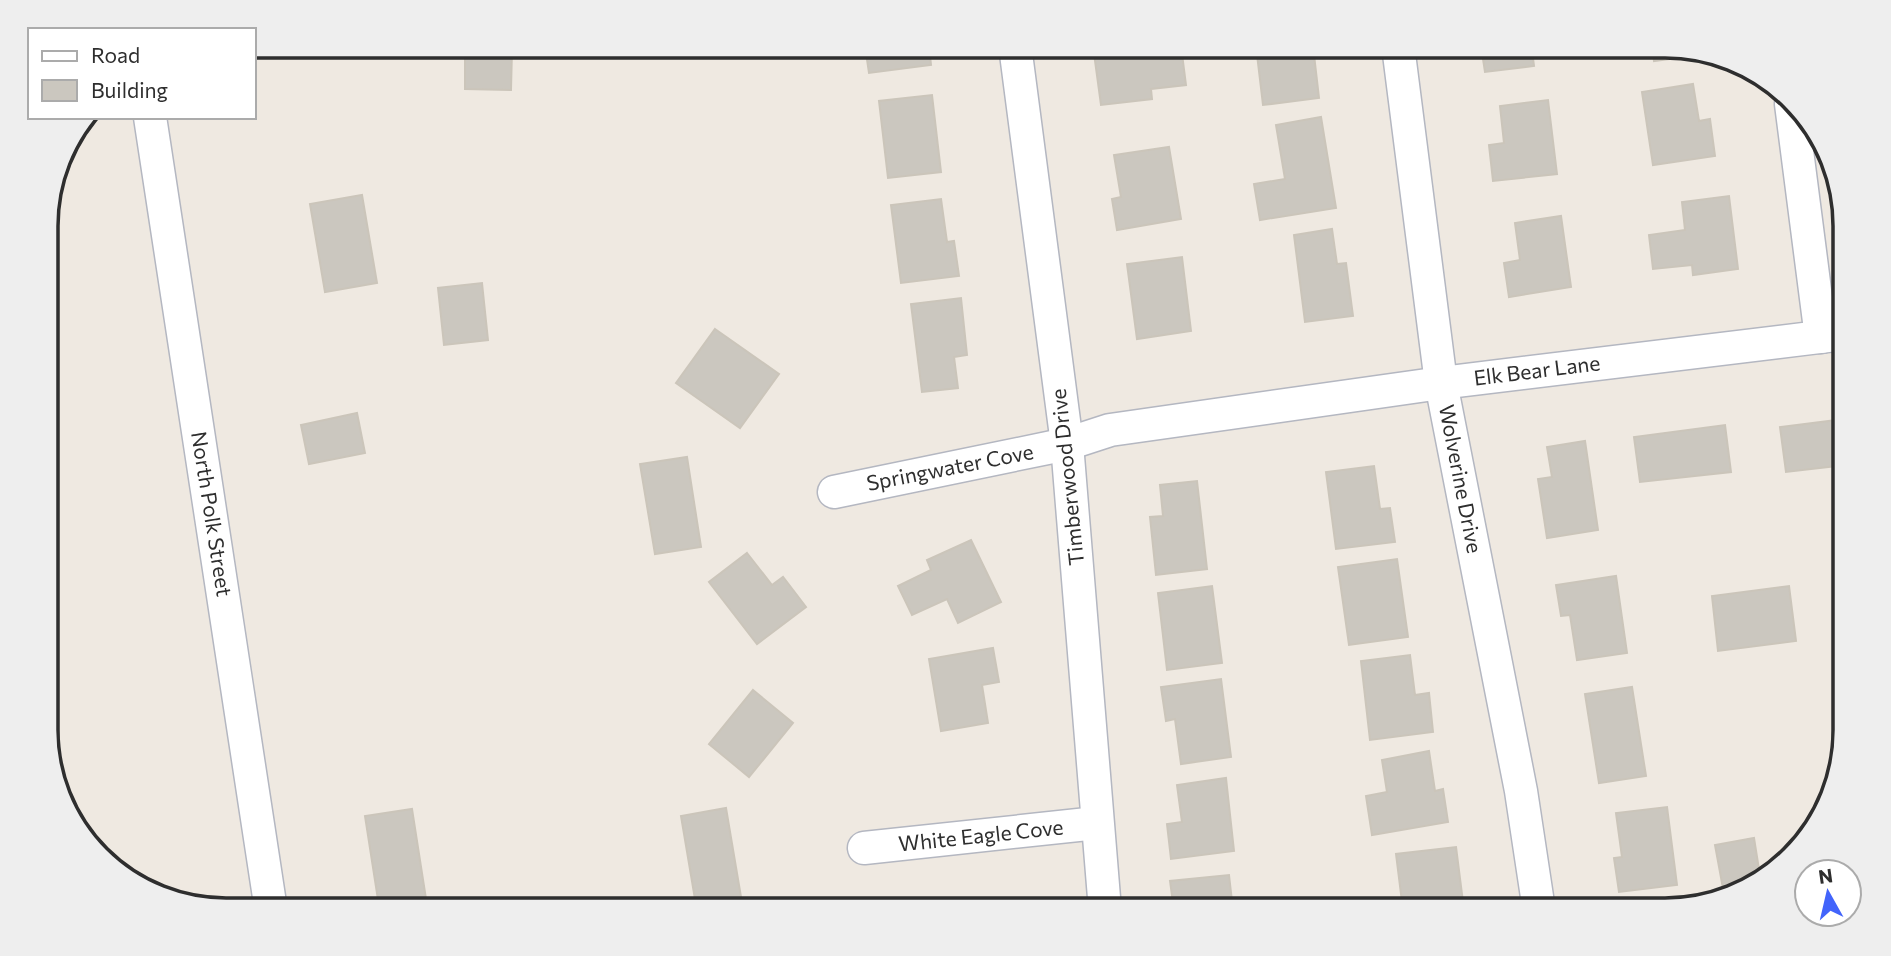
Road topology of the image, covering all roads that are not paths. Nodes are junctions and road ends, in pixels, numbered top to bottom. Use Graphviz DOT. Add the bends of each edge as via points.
graph roads {
  1 [pos="1017,58"];
  2 [pos="1400,58"];
  3 [pos="1793,117"];
  4 [pos="150,119"];
  5 [pos="1833,336"];
  6 [pos="1441,383"];
  7 [pos="1067,444"];
  8 [pos="834,492"];
  9 [pos="1097,823"];
  10 [pos="864,848"];
  11 [pos="269,898"];
  12 [pos="1104,898"];
  13 [pos="1537,898"];
  1 -- 7 [label="street, Timberwood Drive"];
  2 -- 6 [label="street, Wolverine Drive"];
  3 -- 5 [label="street"];
  4 -- 11 [label="street, North Polk Street"];
  5 -- 6 [label="street, Elk Bear Lane"];
  6 -- 7 [label="street, Elk Bear Lane" via="1110,430"];
  6 -- 13 [label="street, Wolverine Drive" via="1521,792"];
  7 -- 8 [label="street, Springwater Cove"];
  7 -- 9 [label="street, Timberwood Drive"];
  9 -- 10 [label="street, White Eagle Cove"];
  9 -- 12 [label="street, Timberwood Drive"];
}
